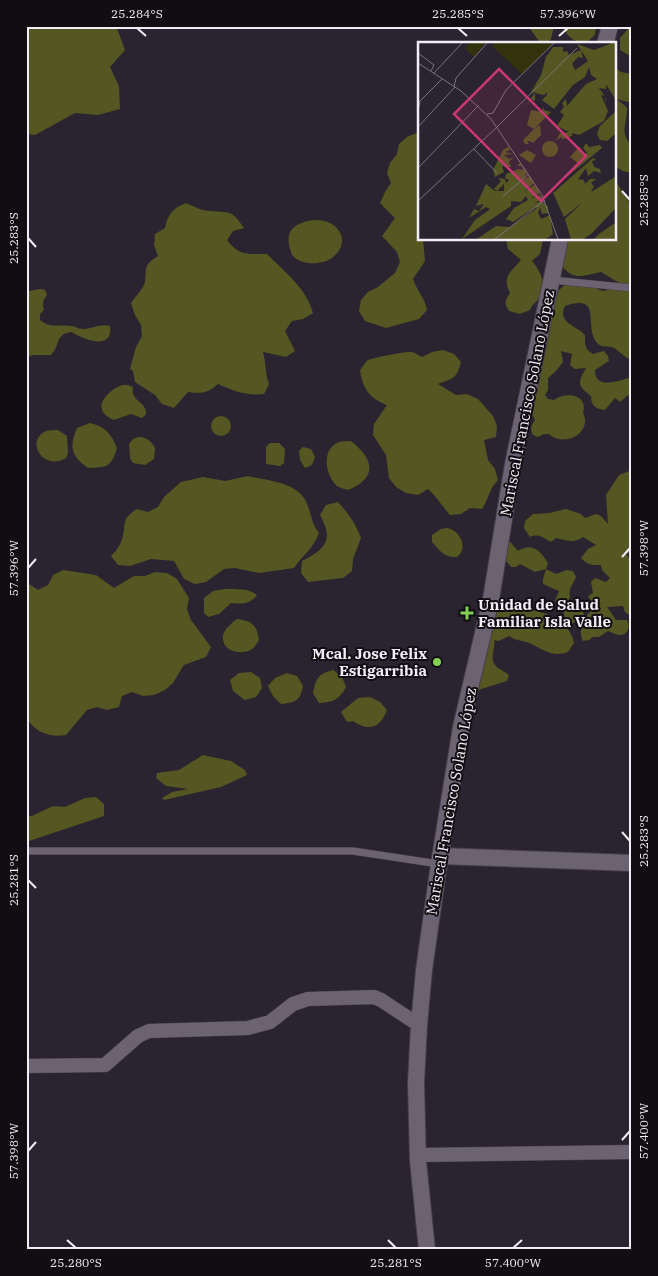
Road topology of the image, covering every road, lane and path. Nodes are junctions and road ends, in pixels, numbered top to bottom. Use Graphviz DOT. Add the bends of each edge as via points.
graph roads {
  1 [pos="610,26"];
  2 [pos="606,42"];
  3 [pos="560,240"];
  4 [pos="551,280"];
  5 [pos="632,288"];
  6 [pos="26,851"];
  7 [pos="440,860"];
  8 [pos="632,863"];
  9 [pos="419,1025"];
  10 [pos="26,1066"];
  11 [pos="632,1152"];
  12 [pos="418,1156"];
  13 [pos="427,1250"];
  1 -- 2 [label="street"];
  3 -- 4 [label="street, Mariscal Francisco Solano López"];
  4 -- 5 [label="lane"];
  4 -- 7 [label="street, Mariscal Francisco Solano López" via="513,464 490,599 461,727"];
  6 -- 7 [label="lane" via="353,851"];
  7 -- 8 [label="street"];
  7 -- 9 [label="street, Mariscal Francisco Solano López"];
  9 -- 10 [label="street" via="374,997 308,999 293,1004 270,1022 248,1028 149,1031 138,1036 105,1066"];
  9 -- 12 [label="street, Mariscal Francisco Solano López" via="416,1084"];
  11 -- 12 [label="street"];
  12 -- 13 [label="street, Mariscal Francisco Solano López"];
}
